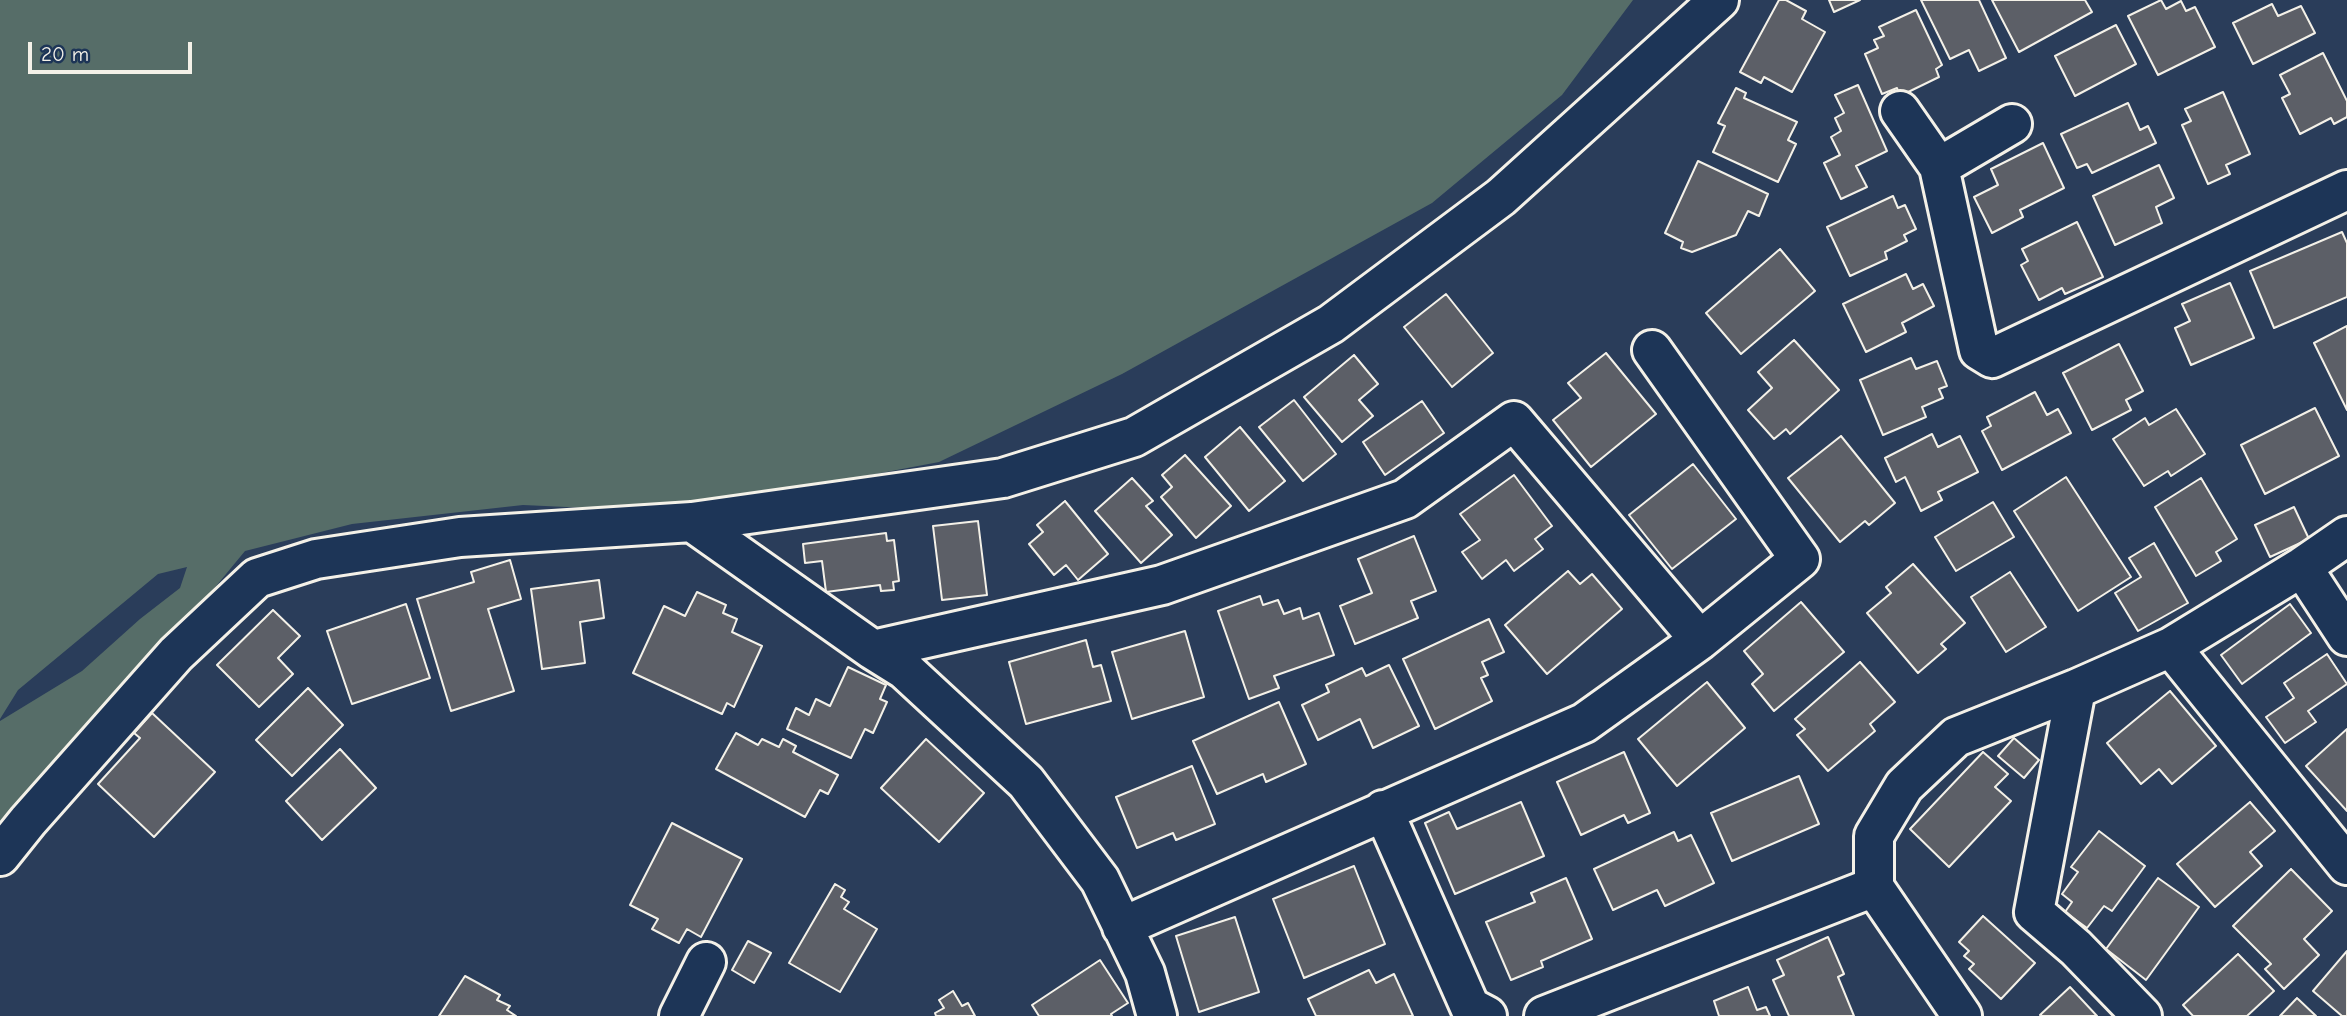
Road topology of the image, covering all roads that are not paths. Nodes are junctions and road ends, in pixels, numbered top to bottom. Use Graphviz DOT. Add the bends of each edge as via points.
graph roads {
  1 [pos="1719,0"];
  2 [pos="1900,111"];
  3 [pos="2012,124"];
  4 [pos="1939,167"];
  5 [pos="2347,190"];
  6 [pos="1652,350"];
  7 [pos="692,522"];
  8 [pos="2347,536"];
  9 [pos="2302,567"];
  10 [pos="2347,636"];
  11 [pos="1700,640"];
  12 [pos="2171,647"];
  13 [pos="873,650"];
  14 [pos="2076,689"];
  15 [pos="1383,810"];
  16 [pos="0,856"];
  17 [pos="2347,865"];
  18 [pos="1874,887"];
  19 [pos="1122,927"];
  20 [pos="706,962"];
  21 [pos="680,1016"];
  22 [pos="1157,1016"];
  23 [pos="1486,1016"];
  24 [pos="1544,1016"];
  25 [pos="1962,1016"];
  26 [pos="2142,1016"];
  1 -- 7 [label="street" via="1501,197 1448,237 1331,324 1134,437 1003,478"];
  2 -- 4 [label="street"];
  3 -- 4 [label="street"];
  4 -- 5 [label="street" via="1979,350 1992,358"];
  6 -- 11 [label="street" via="1800,559"];
  7 -- 13 [label="street"];
  7 -- 16 [label="street" via="460,537 316,559 257,578 176,653"];
  8 -- 9 [label="street"];
  9 -- 10 [label="street"];
  9 -- 12 [label="street"];
  11 -- 13 [label="street" via="1514,421 1405,499 1161,585"];
  11 -- 15 [label="street" via="1584,723"];
  12 -- 14 [label="street"];
  12 -- 17 [label="street"];
  13 -- 19 [label="street" via="905,670 1026,782 1100,880"];
  14 -- 18 [label="street" via="1956,737 1913,778 1874,836"];
  14 -- 26 [label="street" via="2034,912"];
  15 -- 19 [label="street"];
  15 -- 23 [label="street" via="1470,1007"];
  18 -- 24 [label="street"];
  18 -- 25 [label="street"];
  19 -- 22 [label="street" via="1145,972"];
  20 -- 21 [label="street"];
}
